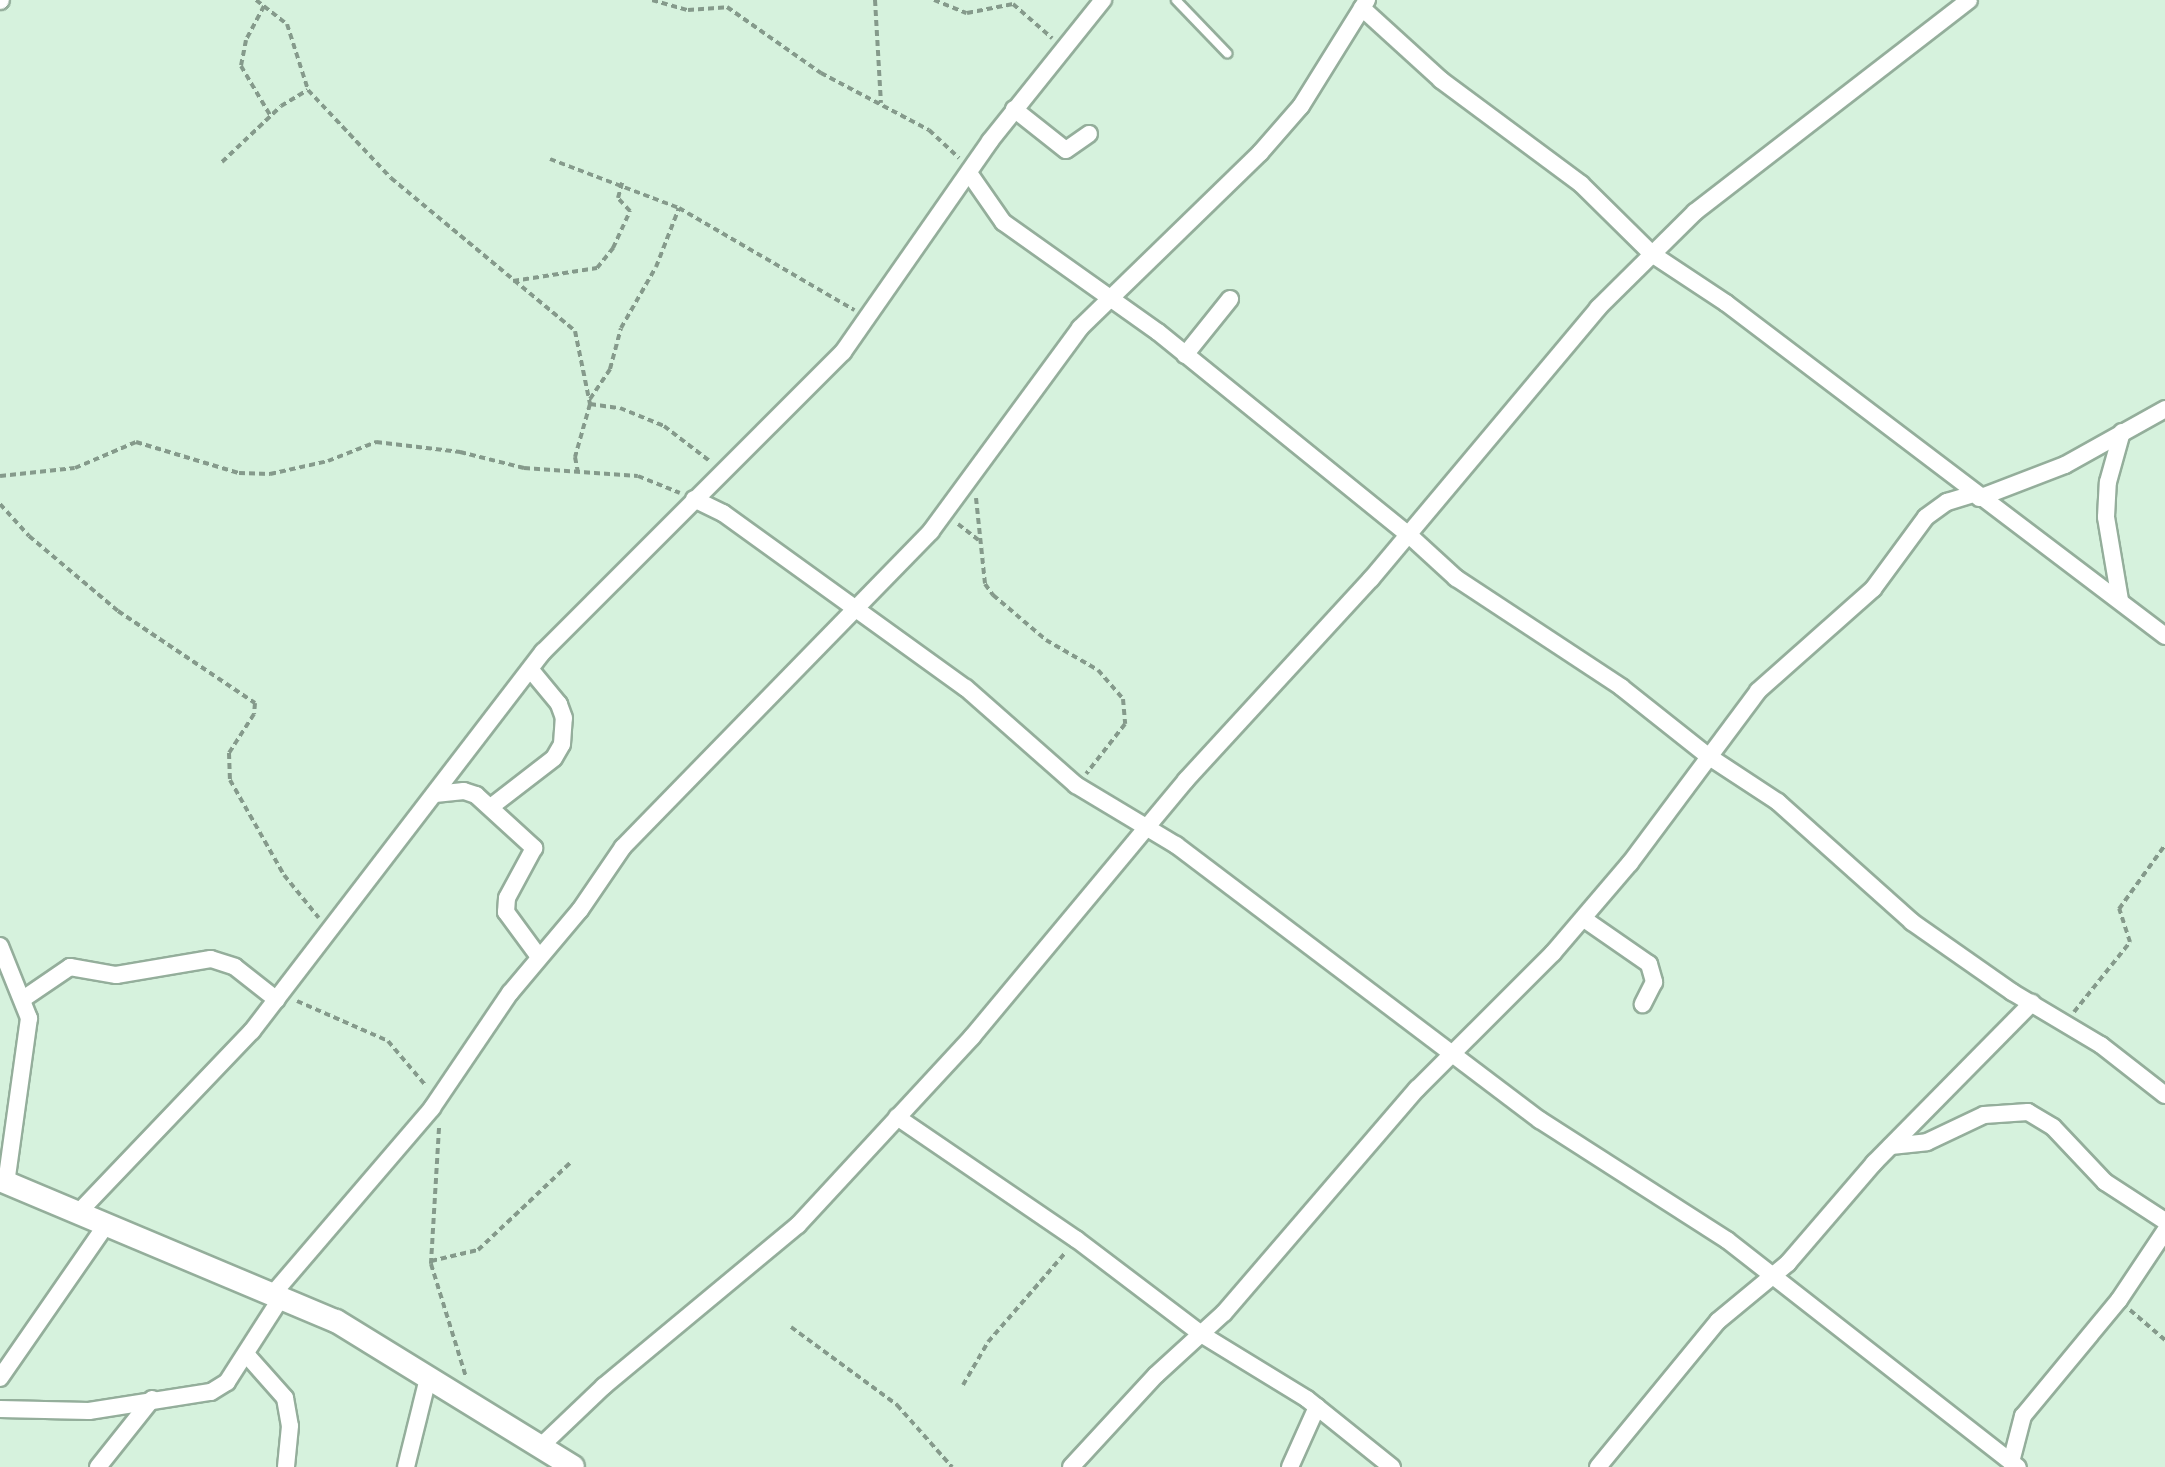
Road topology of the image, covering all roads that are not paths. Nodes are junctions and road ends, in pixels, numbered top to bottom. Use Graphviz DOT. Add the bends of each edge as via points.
graph roads {
  1 [pos="1103,0"];
  2 [pos="1176,0"];
  3 [pos="1969,0"];
  4 [pos="1364,4"];
  5 [pos="1227,53"];
  6 [pos="1014,109"];
  7 [pos="1089,134"];
  8 [pos="968,174"];
  9 [pos="1652,254"];
  10 [pos="1111,296"];
  11 [pos="1230,299"];
  12 [pos="1185,355"];
  13 [pos="2165,409"];
  14 [pos="2122,432"];
  15 [pos="1976,496"];
  16 [pos="692,501"];
  17 [pos="1409,535"];
  18 [pos="2120,600"];
  19 [pos="853,609"];
  20 [pos="2165,636"];
  21 [pos="530,669"];
  22 [pos="1708,756"];
  23 [pos="435,794"];
  24 [pos="492,806"];
  25 [pos="1149,826"];
  26 [pos="1584,919"];
  27 [pos="0,946"];
  28 [pos="539,957"];
  29 [pos="279,998"];
  30 [pos="23,999"];
  31 [pos="2032,1003"];
  32 [pos="1643,1004"];
  33 [pos="1451,1055"];
  34 [pos="2165,1095"];
  35 [pos="897,1117"];
  36 [pos="1891,1146"];
  37 [pos="3,1182"];
  38 [pos="78,1213"];
  39 [pos="2165,1221"];
  40 [pos="106,1225"];
  41 [pos="2165,1231"];
  42 [pos="1772,1278"];
  43 [pos="276,1296"];
  44 [pos="1201,1334"];
  45 [pos="246,1354"];
  46 [pos="0,1378"];
  47 [pos="428,1378"];
  48 [pos="152,1399"];
  49 [pos="1317,1407"];
  50 [pos="0,1409"];
  51 [pos="540,1447"];
  52 [pos="2014,1464"];
  53 [pos="98,1467"];
  54 [pos="286,1467"];
  55 [pos="406,1467"];
  56 [pos="573,1467"];
  57 [pos="1071,1467"];
  58 [pos="1290,1467"];
  59 [pos="1392,1467"];
  60 [pos="1598,1467"];
  1 -- 6 [label="street"];
  2 -- 5 [label="lane"];
  3 -- 9 [label="street" via="1695,212"];
  4 -- 9 [label="street" via="1441,80 1581,184"];
  4 -- 10 [label="street" via="1339,52 1275,137"];
  6 -- 7 [label="street" via="1066,150"];
  6 -- 8 [label="street"];
  8 -- 10 [label="street" via="1003,222"];
  8 -- 16 [label="street" via="870,319"];
  9 -- 15 [label="street" via="1726,303"];
  9 -- 17 [label="street" via="1598,308"];
  10 -- 12 [label="street"];
  10 -- 19 [label="street" via="1060,352 944,515"];
  11 -- 12 [label="street"];
  12 -- 17 [label="street"];
  13 -- 14 [label="street"];
  14 -- 15 [label="street" via="2065,465"];
  14 -- 18 [label="street" via="2108,482 2106,517"];
  15 -- 18 [label="street"];
  15 -- 22 [label="street" via="1947,502 1926,517 1873,589 1758,691"];
  16 -- 19 [label="street" via="723,513"];
  16 -- 21 [label="street"];
  17 -- 22 [label="street" via="1456,578 1582,660"];
  17 -- 25 [label="street"];
  18 -- 20 [label="street"];
  19 -- 25 [label="street" via="966,688 1076,785"];
  19 -- 28 [label="street" via="623,847"];
  21 -- 23 [label="street"];
  21 -- 24 [label="street" via="559,704 562,744 554,758"];
  22 -- 26 [label="street"];
  22 -- 31 [label="street" via="1778,802 1912,922"];
  23 -- 24 [label="street" via="464,791"];
  23 -- 29 [label="street"];
  24 -- 28 [label="street" via="534,848 506,905 517,933"];
  25 -- 33 [label="street" via="1388,1001"];
  25 -- 35 [label="street" via="972,1037"];
  26 -- 32 [label="street" via="1649,964 1654,982"];
  26 -- 33 [label="street"];
  27 -- 30 [label="street"];
  28 -- 43 [label="street" via="432,1108"];
  29 -- 30 [label="street" via="235,967 211,959 116,975 70,967"];
  29 -- 38 [label="street" via="182,1108"];
  30 -- 37 [label="street" via="29,1018 26,1063"];
  31 -- 34 [label="street" via="2067,1022"];
  31 -- 36 [label="street"];
  33 -- 42 [label="street" via="1479,1070 1506,1096 1582,1149 1727,1240"];
  33 -- 44 [label="street"];
  35 -- 44 [label="street" via="1076,1239"];
  35 -- 51 [label="street" via="798,1225 604,1386"];
  36 -- 39 [label="street" via="1927,1142 1984,1115 2028,1112 2053,1127 2105,1182"];
  36 -- 42 [label="street"];
  37 -- 38 [label="street"];
  38 -- 40 [label="street"];
  40 -- 43 [label="street"];
  40 -- 46 [label="street"];
  41 -- 52 [label="street" via="2119,1300 2023,1416"];
  42 -- 52 [label="street"];
  42 -- 60 [label="street" via="1718,1321"];
  43 -- 45 [label="street"];
  43 -- 47 [label="street" via="336,1321"];
  44 -- 49 [label="street" via="1246,1357"];
  44 -- 57 [label="street"];
  45 -- 48 [label="street" via="227,1382 211,1392"];
  45 -- 54 [label="street" via="285,1398 290,1426"];
  47 -- 51 [label="street"];
  47 -- 55 [label="street"];
  48 -- 50 [label="street" via="89,1411"];
  48 -- 53 [label="street"];
  49 -- 58 [label="street"];
  49 -- 59 [label="street"];
  51 -- 56 [label="street"];
}
